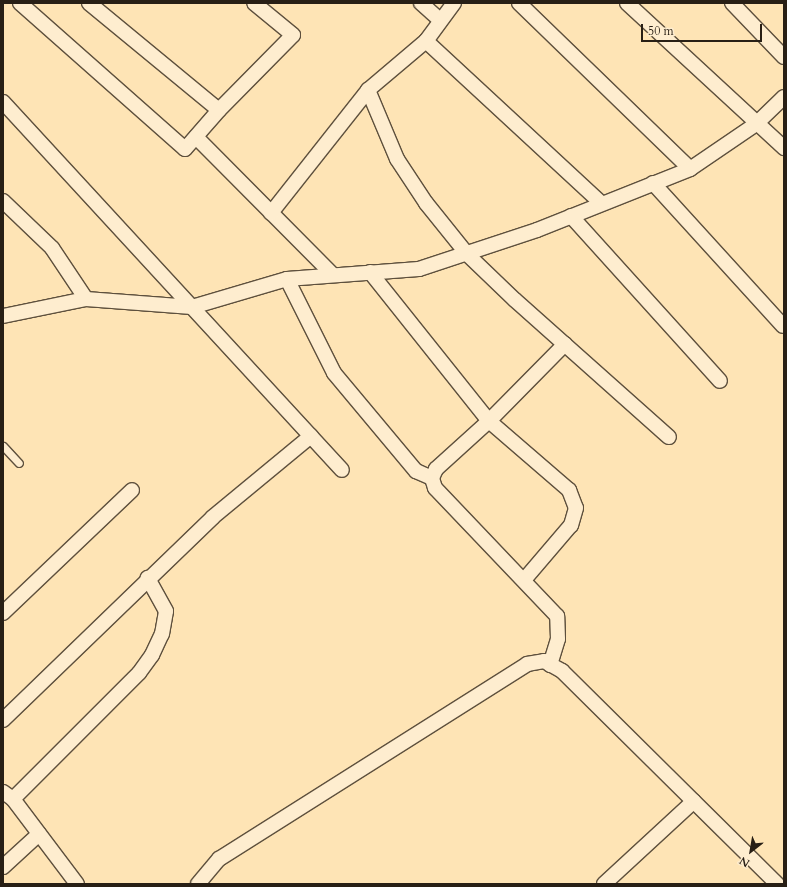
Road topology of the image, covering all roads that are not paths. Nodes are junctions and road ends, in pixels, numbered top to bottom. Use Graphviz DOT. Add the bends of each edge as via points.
graph roads {
  1 [pos="20,3"];
  2 [pos="89,3"];
  3 [pos="254,3"];
  4 [pos="421,3"];
  5 [pos="454,3"];
  6 [pos="519,3"];
  7 [pos="627,3"];
  8 [pos="732,3"];
  9 [pos="440,20"];
  10 [pos="426,41"];
  11 [pos="784,57"];
  12 [pos="368,90"];
  13 [pos="784,97"];
  14 [pos="3,102"];
  15 [pos="219,110"];
  16 [pos="756,124"];
  17 [pos="196,136"];
  18 [pos="784,148"];
  19 [pos="690,169"];
  20 [pos="653,183"];
  21 [pos="3,201"];
  22 [pos="601,203"];
  23 [pos="271,213"];
  24 [pos="571,216"];
  25 [pos="467,254"];
  26 [pos="370,272"];
  27 [pos="333,275"];
  28 [pos="287,279"];
  29 [pos="86,299"];
  30 [pos="192,307"];
  31 [pos="3,316"];
  32 [pos="783,326"];
  33 [pos="564,344"];
  34 [pos="720,381"];
  35 [pos="489,421"];
  36 [pos="311,436"];
  37 [pos="669,436"];
  38 [pos="3,446"];
  39 [pos="19,463"];
  40 [pos="342,470"];
  41 [pos="432,478"];
  42 [pos="132,490"];
  43 [pos="148,578"];
  44 [pos="524,580"];
  45 [pos="3,613"];
  46 [pos="550,665"];
  47 [pos="3,720"];
  48 [pos="8,795"];
  49 [pos="694,801"];
  50 [pos="39,834"];
  51 [pos="3,867"];
  52 [pos="77,884"];
  53 [pos="198,884"];
  54 [pos="604,884"];
  55 [pos="777,884"];
  1 -- 17 [label="street" via="185,149"];
  2 -- 15 [label="street"];
  3 -- 15 [label="street" via="293,35"];
  4 -- 9 [label="street"];
  5 -- 9 [label="street"];
  6 -- 19 [label="street"];
  7 -- 16 [label="street"];
  8 -- 11 [label="street"];
  9 -- 10 [label="street"];
  10 -- 12 [label="street"];
  10 -- 22 [label="street"];
  12 -- 23 [label="street"];
  12 -- 25 [label="street" via="397,159 426,203"];
  13 -- 16 [label="street"];
  14 -- 30 [label="street"];
  15 -- 17 [label="street"];
  16 -- 18 [label="street"];
  16 -- 19 [label="street"];
  17 -- 23 [label="street"];
  19 -- 20 [label="street"];
  20 -- 22 [label="street"];
  20 -- 32 [label="street"];
  21 -- 29 [label="street" via="52,248"];
  22 -- 24 [label="street"];
  23 -- 27 [label="street"];
  24 -- 25 [label="street"];
  24 -- 34 [label="street"];
  25 -- 26 [label="street" via="418,269"];
  25 -- 33 [label="street"];
  26 -- 27 [label="street"];
  26 -- 35 [label="street"];
  27 -- 28 [label="street"];
  28 -- 30 [label="street"];
  28 -- 41 [label="street" via="334,373 416,471"];
  29 -- 30 [label="street"];
  29 -- 31 [label="street"];
  30 -- 36 [label="street"];
  33 -- 35 [label="street"];
  33 -- 37 [label="street"];
  35 -- 41 [label="street" via="436,469"];
  35 -- 44 [label="street" via="569,490 576,508 571,525"];
  36 -- 40 [label="street"];
  36 -- 43 [label="street" via="213,517"];
  38 -- 39 [label="lane"];
  41 -- 44 [label="street" via="435,488"];
  42 -- 45 [label="street"];
  43 -- 47 [label="street"];
  43 -- 48 [label="street" via="166,611 162,634 152,655 139,673"];
  44 -- 46 [label="street" via="558,616 558,639"];
  46 -- 49 [label="street" via="562,671"];
  46 -- 53 [label="street" via="544,661 527,664 219,859"];
  48 -- 50 [label="street"];
  49 -- 54 [label="street"];
  49 -- 55 [label="street"];
  50 -- 51 [label="street"];
  50 -- 52 [label="street"];
}
